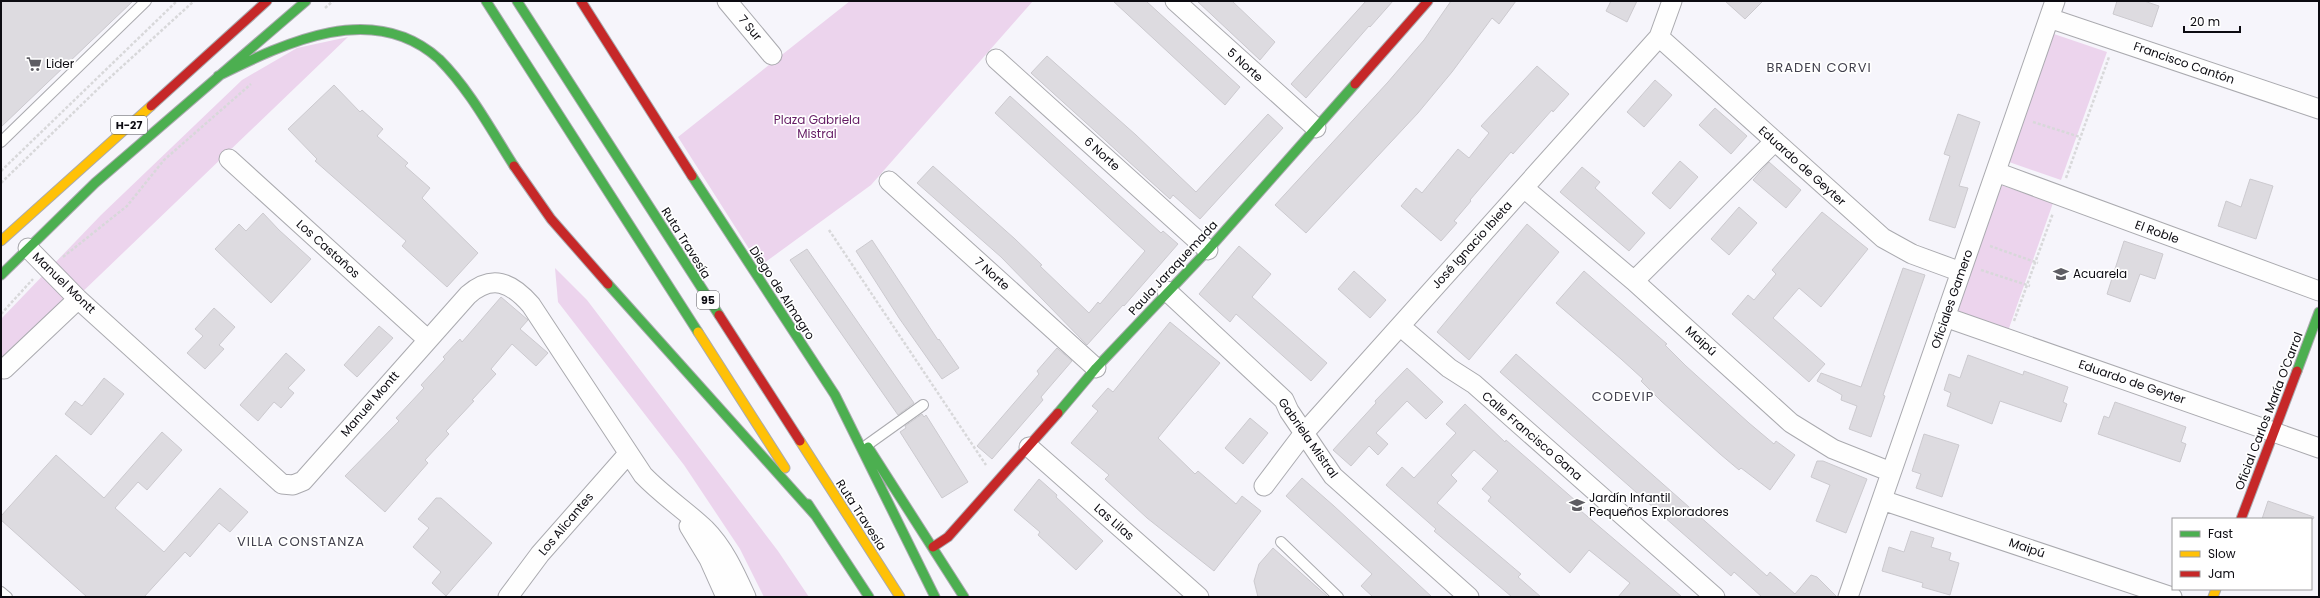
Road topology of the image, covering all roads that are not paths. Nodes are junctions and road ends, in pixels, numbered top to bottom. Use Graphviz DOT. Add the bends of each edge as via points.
graph roads {
  1 [pos="146,1"];
  2 [pos="264,1"];
  3 [pos="268,1"];
  4 [pos="306,1"];
  5 [pos="486,1"];
  6 [pos="517,1"];
  7 [pos="582,1"];
  8 [pos="727,1"];
  9 [pos="1175,1"];
  10 [pos="1672,1"];
  11 [pos="1425,2"];
  12 [pos="258,9"];
  13 [pos="2052,9"];
  14 [pos="1659,37"];
  15 [pos="772,55"];
  16 [pos="996,59"];
  17 [pos="218,76"];
  18 [pos="2319,108"];
  19 [pos="1316,128"];
  20 [pos="1775,141"];
  21 [pos="1,142"];
  22 [pos="229,159"];
  23 [pos="1996,172"];
  24 [pos="889,181"];
  25 [pos="1524,188"];
  26 [pos="1,240"];
  27 [pos="28,248"];
  28 [pos="1208,250"];
  29 [pos="1962,268"];
  30 [pos="1,276"];
  31 [pos="1634,281"];
  32 [pos="1167,291"];
  33 [pos="2319,291"];
  34 [pos="78,298"];
  35 [pos="2319,312"];
  36 [pos="1945,317"];
  37 [pos="1400,326"];
  38 [pos="427,339"];
  39 [pos="1096,368"];
  40 [pos="4,369"];
  41 [pos="835,395"];
  42 [pos="923,405"];
  43 [pos="2274,431"];
  44 [pos="1304,433"];
  45 [pos="867,445"];
  46 [pos="1029,447"];
  47 [pos="2319,448"];
  48 [pos="628,454"];
  49 [pos="1891,472"];
  50 [pos="1264,486"];
  51 [pos="1882,500"];
  52 [pos="676,506"];
  53 [pos="816,516"];
  54 [pos="2241,518"];
  55 [pos="1281,542"];
  56 [pos="933,547"];
  57 [pos="1,592"];
  58 [pos="6,597"];
  59 [pos="508,597"];
  60 [pos="726,597"];
  61 [pos="746,597"];
  62 [pos="868,597"];
  63 [pos="900,597"];
  64 [pos="935,597"];
  65 [pos="964,597"];
  66 [pos="1199,597"];
  67 [pos="1338,597"];
  68 [pos="1469,597"];
  69 [pos="1715,597"];
  70 [pos="1848,597"];
  71 [pos="2172,597"];
  1 -- 21 [label="lane"];
  2 -- 12 [label="main road"];
  3 -- 12 [label="main road, H-27"];
  4 -- 17 [label="main road, H-27"];
  5 -- 53 [label="main road, 95"];
  6 -- 63 [label="main road, Ruta Travesía / 95"];
  7 -- 41 [label="main road, Diego de Almagro" via="751,269"];
  8 -- 15 [label="street, 7 Sur"];
  9 -- 19 [label="street, 5 Norte"];
  10 -- 14 [label="street, José Ignacio Ibieta"];
  11 -- 19 [label="main road, Paula Jaraquemada"];
  12 -- 26 [label="main road, H-27"];
  13 -- 18 [label="street, Francisco Cantón" via="2115,40"];
  13 -- 23 [label="street, Oficiales Gamero"];
  14 -- 20 [label="street, Eduardo de Geyter"];
  14 -- 25 [label="street, José Ignacio Ibieta"];
  16 -- 28 [label="street, 6 Norte"];
  17 -- 27 [label="main road, H-27" via="95,183"];
  17 -- 53 [label="main road" via="311,35 334,28 357,25 388,29 412,39 439,59 528,186 573,245 665,346 759,456"];
  19 -- 28 [label="main road, Paula Jaraquemada"];
  20 -- 29 [label="street, Eduardo de Geyter" via="1883,238 1912,254"];
  20 -- 31 [label="street"];
  22 -- 38 [label="street, Los Castaños"];
  23 -- 29 [label="street, Oficiales Gamero"];
  23 -- 33 [label="street, El Roble"];
  24 -- 39 [label="street, 7 Norte"];
  25 -- 31 [label="street, Maipú"];
  25 -- 37 [label="street, José Ignacio Ibieta"];
  27 -- 30 [label="main road, H-27"];
  27 -- 34 [label="street, Manuel Montt"];
  28 -- 32 [label="main road, Paula Jaraquemada"];
  29 -- 36 [label="street, Oficiales Gamero"];
  31 -- 49 [label="street, Maipú" via="1803,432 1833,449"];
  32 -- 39 [label="main road, Paula Jaraquemada"];
  32 -- 44 [label="street, Gabriela Mistral" via="1284,400"];
  34 -- 38 [label="street, Manuel Montt" via="282,484 293,485 303,481"];
  34 -- 40 [label="street"];
  35 -- 43 [label="main road, Oficial Carlos María O'Carrol"];
  36 -- 43 [label="street, Eduardo de Geyter"];
  36 -- 49 [label="street, Oficiales Gamero"];
  37 -- 44 [label="street, José Ignacio Ibieta"];
  37 -- 69 [label="street, Calle Francisco Gana" via="1449,368 1474,384"];
  38 -- 48 [label="street, Manuel Montt" via="468,295 481,285 500,283 515,290 531,305"];
  39 -- 46 [label="main road, Paula Jaraquemada"];
  41 -- 45 [label="main road, Diego de Almagro"];
  41 -- 64 [label="main road"];
  42 -- 45 [label="lane"];
  43 -- 47 [label="street, Eduardo de Geyter"];
  43 -- 54 [label="main road, Oficial Carlos María O'Carrol"];
  44 -- 50 [label="street, José Ignacio Ibieta"];
  44 -- 68 [label="street, Gabriela Mistral" via="1333,476"];
  45 -- 56 [label="main road, Diego de Almagro"];
  46 -- 56 [label="main road, Paula Jaraquemada" via="948,537"];
  46 -- 66 [label="street, Las Lilas"];
  48 -- 52 [label="street, Manuel Montt" via="643,474"];
  48 -- 59 [label="street, Los Alicantes" via="540,554"];
  49 -- 51 [label="street, Oficiales Gamero"];
  51 -- 70 [label="street, Oficiales Gamero"];
  51 -- 71 [label="street, Maipú"];
  52 -- 60 [label="street, Manuel Montt" via="701,545"];
  52 -- 61 [label="street, Manuel Montt" via="706,530 717,544"];
  53 -- 62 [label="main road, 95"];
  55 -- 67 [label="lane"];
  56 -- 65 [label="main road, Diego de Almagro"];
  57 -- 58 [label="lane"];
}
